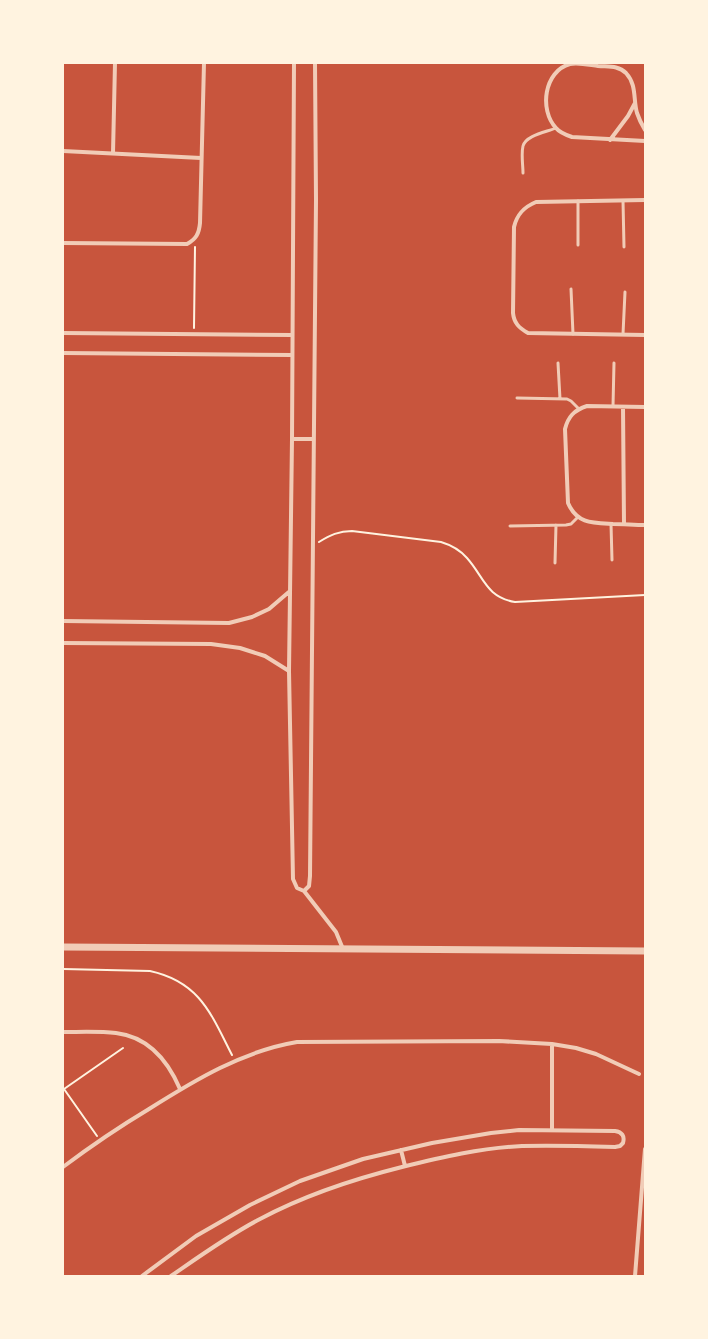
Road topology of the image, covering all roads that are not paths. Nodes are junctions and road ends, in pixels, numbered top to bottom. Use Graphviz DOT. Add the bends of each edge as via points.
graph roads {
  1 [pos="115,63"];
  2 [pos="204,63"];
  3 [pos="294,63"];
  4 [pos="315,63"];
  5 [pos="635,103"];
  6 [pos="556,128"];
  7 [pos="645,130"];
  8 [pos="610,140"];
  9 [pos="645,141"];
  10 [pos="63,151"];
  11 [pos="113,153"];
  12 [pos="201,158"];
  13 [pos="523,173"];
  14 [pos="645,200"];
  15 [pos="578,201"];
  16 [pos="623,201"];
  17 [pos="63,243"];
  18 [pos="578,244"];
  19 [pos="624,247"];
  20 [pos="571,289"];
  21 [pos="625,292"];
  22 [pos="63,333"];
  23 [pos="573,334"];
  24 [pos="623,334"];
  25 [pos="292,335"];
  26 [pos="645,335"];
  27 [pos="63,353"];
  28 [pos="292,355"];
  29 [pos="558,363"];
  30 [pos="614,363"];
  31 [pos="517,398"];
  32 [pos="560,399"];
  33 [pos="613,406"];
  34 [pos="624,407"];
  35 [pos="645,407"];
  36 [pos="578,409"];
  37 [pos="292,438"];
  38 [pos="314,439"];
  39 [pos="578,517"];
  40 [pos="611,524"];
  41 [pos="624,524"];
  42 [pos="645,525"];
  43 [pos="510,526"];
  44 [pos="556,526"];
  45 [pos="612,560"];
  46 [pos="555,563"];
  47 [pos="290,591"];
  48 [pos="63,621"];
  49 [pos="63,643"];
  50 [pos="289,671"];
  51 [pos="304,891"];
  52 [pos="63,947"];
  53 [pos="344,949"];
  54 [pos="645,951"];
  55 [pos="63,1032"];
  56 [pos="552,1044"];
  57 [pos="639,1074"];
  58 [pos="180,1089"];
  59 [pos="552,1130"];
  60 [pos="645,1149"];
  61 [pos="401,1150"];
  62 [pos="405,1166"];
  63 [pos="63,1167"];
  64 [pos="142,1276"];
  65 [pos="171,1276"];
  66 [pos="635,1276"];
  1 -- 11 [label="street"];
  2 -- 12 [label="street"];
  3 -- 25 [label="street"];
  4 -- 38 [label="street"];
  5 -- 6 [label="street" via="633,84 619,67 571,64 557,73 548,87 546,104"];
  5 -- 7 [label="street"];
  5 -- 8 [label="street"];
  6 -- 8 [label="street" via="572,137"];
  6 -- 13 [label="lane" via="526,140 522,152"];
  8 -- 9 [label="street"];
  10 -- 11 [label="street"];
  11 -- 12 [label="street"];
  12 -- 17 [label="street" via="200,223 195,240 187,244"];
  14 -- 16 [label="street"];
  15 -- 16 [label="street"];
  15 -- 18 [label="lane"];
  15 -- 23 [label="street" via="536,202 521,211 514,227 513,313 517,325 528,333"];
  16 -- 19 [label="lane"];
  20 -- 23 [label="lane"];
  21 -- 24 [label="lane"];
  22 -- 25 [label="street"];
  23 -- 24 [label="street"];
  24 -- 26 [label="street"];
  25 -- 28 [label="street"];
  27 -- 28 [label="street"];
  28 -- 37 [label="street"];
  29 -- 32 [label="lane"];
  30 -- 33 [label="lane"];
  31 -- 32 [label="lane"];
  32 -- 36 [label="lane" via="571,402"];
  33 -- 34 [label="street"];
  33 -- 36 [label="street" via="586,406"];
  34 -- 35 [label="street"];
  34 -- 41 [label="street"];
  36 -- 39 [label="street" via="567,421 565,429 568,503 571,511"];
  37 -- 38 [label="street"];
  37 -- 47 [label="street"];
  38 -- 51 [label="street" via="310,882"];
  39 -- 40 [label="street" via="595,523"];
  39 -- 44 [label="lane" via="571,524"];
  40 -- 41 [label="street"];
  40 -- 45 [label="lane"];
  41 -- 42 [label="street"];
  43 -- 44 [label="lane"];
  44 -- 46 [label="lane"];
  47 -- 48 [label="street" via="270,609 229,623"];
  47 -- 50 [label="street"];
  49 -- 50 [label="street" via="211,644 240,648 265,656"];
  50 -- 51 [label="street" via="293,879 297,888"];
  51 -- 53 [label="street" via="336,932"];
  52 -- 53 [label="street"];
  53 -- 54 [label="street"];
  55 -- 58 [label="street" via="115,1033 136,1039 162,1057 172,1070"];
  56 -- 57 [label="street" via="596,1054"];
  56 -- 58 [label="street" via="297,1042 279,1045 235,1060"];
  56 -- 59 [label="street"];
  58 -- 63 [label="street"];
  59 -- 61 [label="street" via="491,1133 432,1142"];
  59 -- 62 [label="street" via="615,1131 622,1133 624,1140 616,1147 550,1146 463,1152"];
  60 -- 66 [label="street"];
  61 -- 62 [label="street"];
  61 -- 64 [label="street" via="357,1161 280,1190 196,1236"];
  62 -- 65 [label="street" via="339,1185 261,1218"];
}
